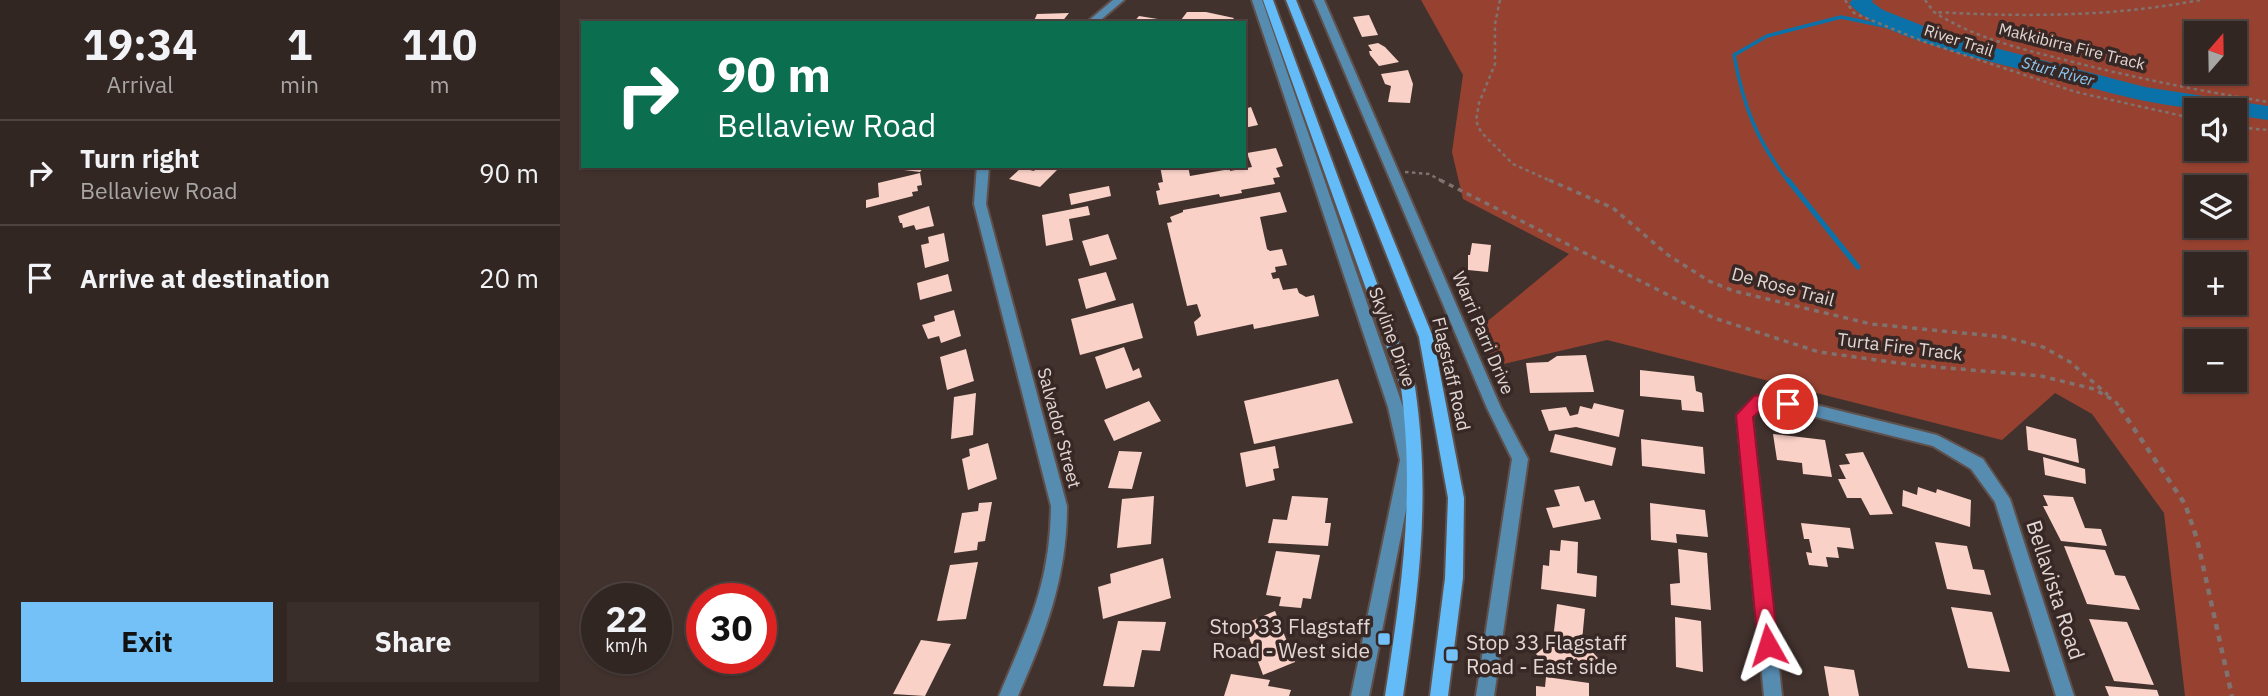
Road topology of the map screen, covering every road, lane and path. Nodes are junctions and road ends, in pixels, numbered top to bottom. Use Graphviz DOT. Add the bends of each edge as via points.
graph roads {
  1 [pos="1119,0"];
  2 [pos="1257,0"];
  3 [pos="1269,0"];
  4 [pos="1291,0"];
  5 [pos="1319,0"];
  6 [pos="1500,0"];
  7 [pos="1845,0"];
  8 [pos="1925,0"];
  9 [pos="2200,0"];
  10 [pos="1934,12"];
  11 [pos="1093,21"];
  12 [pos="2268,102"];
  13 [pos="2184,115"];
  14 [pos="2247,128"];
  15 [pos="2268,130"];
  16 [pos="984,168"];
  17 [pos="1393,170"];
  18 [pos="2115,401"];
  19 [pos="1008,696"];
  20 [pos="1360,696"];
  21 [pos="1394,696"];
  22 [pos="1439,696"];
  23 [pos="1485,696"];
  24 [pos="1773,696"];
  25 [pos="2065,696"];
  26 [pos="2232,696"];
  1 -- 11 [label="street"];
  2 -- 20 [label="street, Skyline Drive" via="1405,438 1408,460"];
  3 -- 21 [label="main road" via="1408,387 1416,431 1415,555"];
  4 -- 22 [label="main road, Flagstaff Road" via="1426,337 1432,363 1456,498 1454,578"];
  5 -- 17 [label="street, Warri Parri Drive"];
  6 -- 18 [label="path, De Rose Trail" via="1495,64 1476,121 1513,164 1613,208 1668,255 1734,291 1871,324 2004,337 2043,347 2070,362"];
  7 -- 13 [label="path, River Trail" via="1854,13 1922,41 2076,92"];
  8 -- 10 [label="path"];
  9 -- 10 [label="path, Makkibirra Fire Track" via="2087,16"];
  10 -- 12 [label="path, Makkibirra Fire Track" via="1943,21 1984,37 2063,60"];
  14 -- 15 [label="path"];
  16 -- 19 [label="street, Salvador Street" via="980,204 1059,506 1053,586"];
  17 -- 18 [label="path, Turta Fire Track" via="1429,174 1714,318 1819,352 2041,376 2094,389"];
  17 -- 23 [label="street, Warri Parri Drive" via="1520,459"];
  18 -- 26 [label="path" via="2185,504"];
  24 -- 25 [label="street, Bellavista Road" via="1744,415 1760,401 1937,440 1977,464 2002,499"];
}
